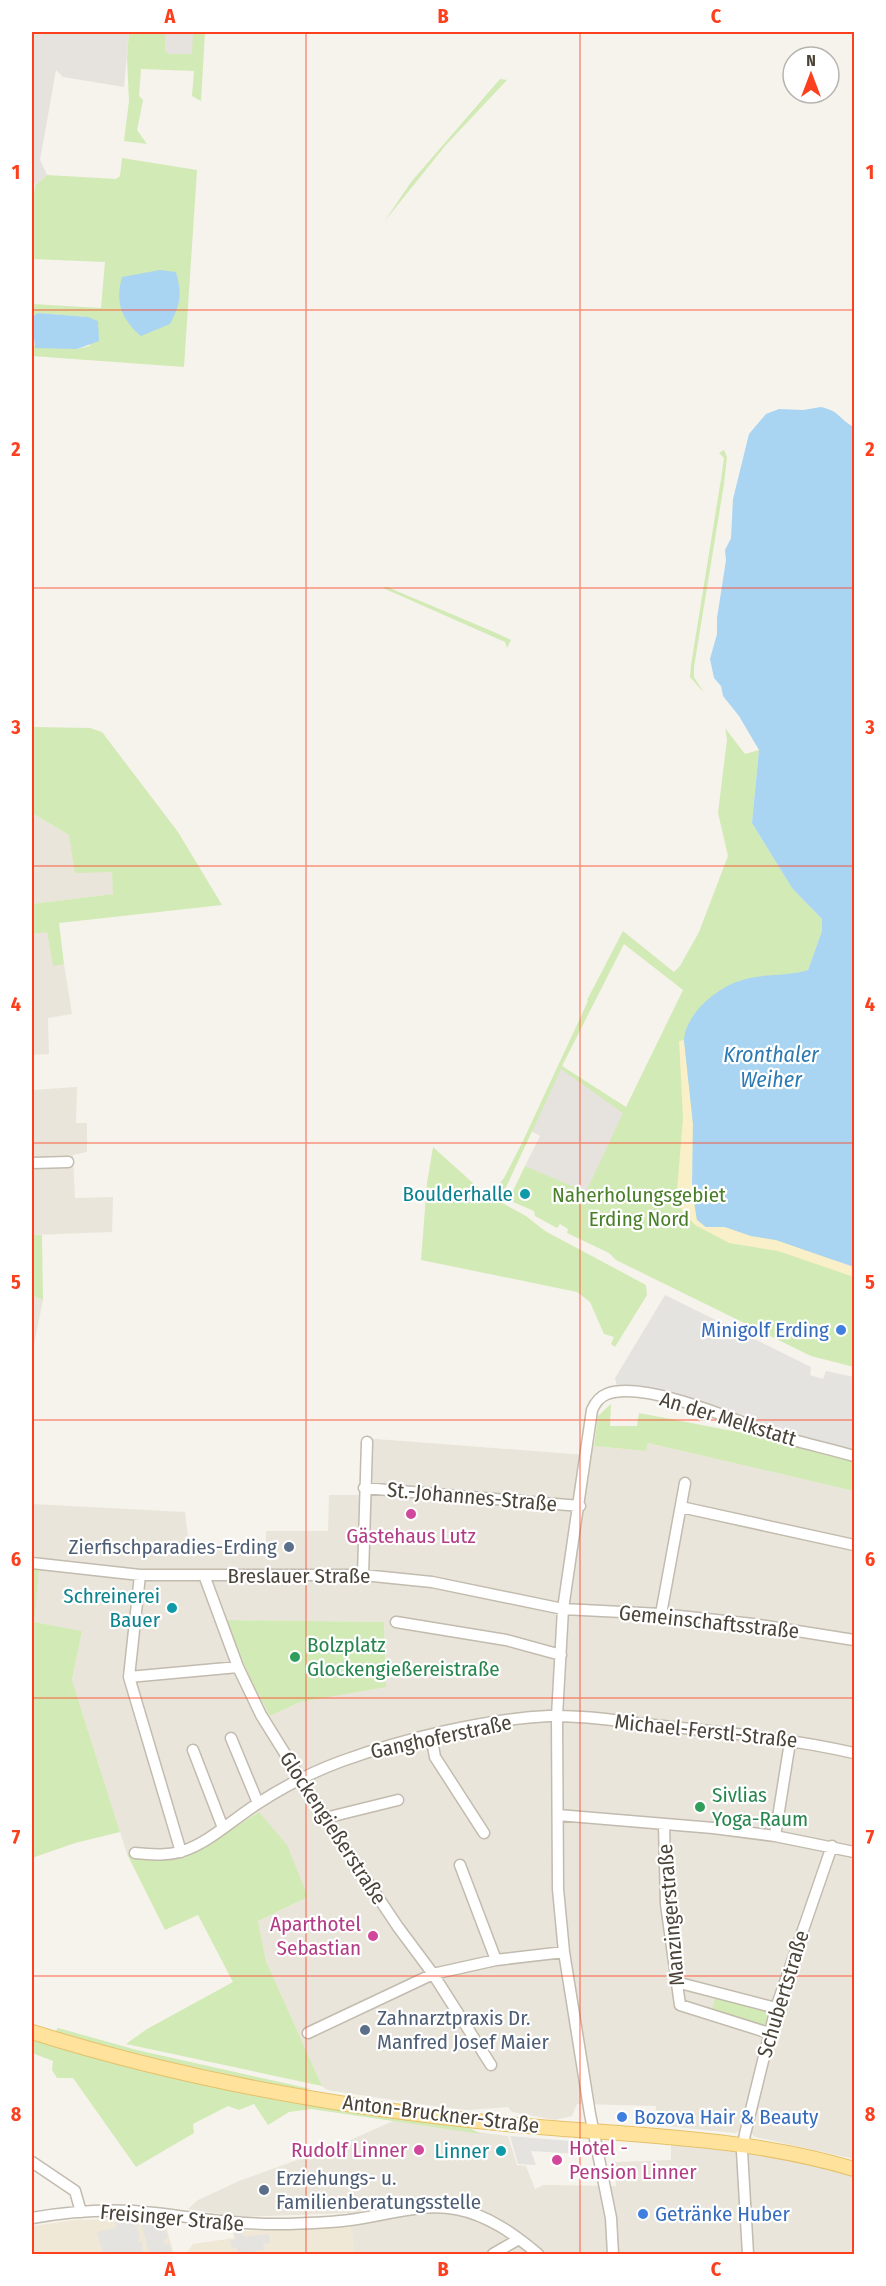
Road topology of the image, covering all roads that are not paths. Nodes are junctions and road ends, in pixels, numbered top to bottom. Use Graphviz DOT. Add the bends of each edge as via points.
graph roads {
  1 [pos="68,1161"];
  2 [pos="32,1163"];
  3 [pos="367,1443"];
  4 [pos="855,1456"];
  5 [pos="685,1483"];
  6 [pos="364,1488"];
  7 [pos="580,1506"];
  8 [pos="681,1507"];
  9 [pos="855,1545"];
  10 [pos="32,1563"];
  11 [pos="140,1575"];
  12 [pos="204,1575"];
  13 [pos="363,1575"];
  14 [pos="563,1609"];
  15 [pos="661,1614"];
  16 [pos="396,1622"];
  17 [pos="855,1640"];
  18 [pos="561,1655"];
  19 [pos="238,1667"];
  20 [pos="129,1677"];
  21 [pos="557,1716"];
  22 [pos="431,1735"];
  23 [pos="231,1738"];
  24 [pos="790,1742"];
  25 [pos="193,1750"];
  26 [pos="855,1753"];
  27 [pos="301,1778"];
  28 [pos="398,1800"];
  29 [pos="258,1803"];
  30 [pos="558,1815"];
  31 [pos="325,1818"];
  32 [pos="664,1825"];
  33 [pos="223,1828"];
  34 [pos="483,1833"];
  35 [pos="775,1836"];
  36 [pos="832,1846"];
  37 [pos="181,1852"];
  38 [pos="855,1852"];
  39 [pos="135,1853"];
  40 [pos="460,1865"];
  41 [pos="564,1952"];
  42 [pos="496,1960"];
  43 [pos="433,1974"];
  44 [pos="676,1982"];
  45 [pos="776,2008"];
  46 [pos="32,2032"];
  47 [pos="308,2033"];
  48 [pos="769,2033"];
  49 [pos="491,2065"];
  50 [pos="593,2131"];
  51 [pos="744,2144"];
  52 [pos="32,2162"];
  53 [pos="855,2169"];
  54 [pos="81,2211"];
  55 [pos="32,2218"];
  56 [pos="519,2239"];
  57 [pos="493,2254"];
  58 [pos="538,2254"];
  59 [pos="614,2254"];
  60 [pos="748,2254"];
  1 -- 2 [label="street"];
  3 -- 6 [label="street"];
  4 -- 7 [label="street, An der Melkstatt" via="772,1433 718,1412 621,1392 601,1398 592,1410"];
  5 -- 8 [label="street"];
  6 -- 7 [label="street, St.-Johannes-Straße"];
  6 -- 13 [label="street"];
  7 -- 14 [label="street"];
  8 -- 9 [label="street"];
  8 -- 15 [label="street"];
  10 -- 11 [label="street, Breslauer Straße"];
  11 -- 12 [label="street, Breslauer Straße"];
  11 -- 20 [label="street"];
  12 -- 13 [label="street, Breslauer Straße"];
  12 -- 19 [label="street, Glockengießerstraße"];
  13 -- 14 [label="street, Breslauer Straße" via="441,1584"];
  14 -- 15 [label="street, Gemeinschaftsstraße"];
  14 -- 18 [label="street"];
  15 -- 17 [label="street, Gemeinschaftsstraße"];
  16 -- 18 [label="street" via="506,1640"];
  18 -- 21 [label="street"];
  19 -- 20 [label="street"];
  19 -- 27 [label="street, Glockengießerstraße" via="261,1715"];
  20 -- 37 [label="street"];
  21 -- 22 [label="street, Ganghoferstraße"];
  21 -- 24 [label="street, Michael-Ferstl-Straße"];
  21 -- 30 [label="street"];
  22 -- 27 [label="street, Ganghoferstraße" via="375,1750"];
  22 -- 34 [label="street" via="435,1756"];
  23 -- 29 [label="street"];
  24 -- 26 [label="street, Michael-Ferstl-Straße"];
  24 -- 35 [label="street"];
  25 -- 33 [label="street"];
  27 -- 29 [label="street, Ganghoferstraße"];
  27 -- 31 [label="street, Glockengießerstraße"];
  28 -- 31 [label="street"];
  29 -- 33 [label="street, Ganghoferstraße"];
  30 -- 32 [label="street"];
  30 -- 41 [label="street" via="558,1889"];
  31 -- 43 [label="street, Glockengießerstraße"];
  32 -- 35 [label="street"];
  32 -- 44 [label="street, Manzingerstraße" via="666,1904"];
  33 -- 37 [label="street, Ganghoferstraße"];
  35 -- 36 [label="street"];
  36 -- 38 [label="street"];
  36 -- 45 [label="street, Schubertstraße"];
  37 -- 39 [label="street, Ganghoferstraße"];
  40 -- 42 [label="street"];
  41 -- 42 [label="street"];
  41 -- 50 [label="street"];
  42 -- 43 [label="street"];
  43 -- 47 [label="street"];
  43 -- 49 [label="street, Glockengießerstraße"];
  44 -- 45 [label="street"];
  44 -- 48 [label="street, Manzingerstraße" via="680,2005"];
  45 -- 48 [label="street, Schubertstraße"];
  46 -- 50 [label="main road, Anton-Bruckner-Straße" via="170,2069 291,2094 409,2113"];
  48 -- 51 [label="street, Schubertstraße"];
  50 -- 51 [label="main road, Anton-Bruckner-Straße"];
  50 -- 59 [label="street" via="611,2218"];
  51 -- 53 [label="main road, Anton-Bruckner-Straße"];
  51 -- 60 [label="street, Schubertstraße"];
  52 -- 54 [label="street, Freisinger Straße" via="75,2191"];
  54 -- 55 [label="street"];
  54 -- 56 [label="street, Freisinger Straße" via="283,2224 435,2207 475,2214"];
  56 -- 57 [label="street"];
  56 -- 58 [label="street, Freisinger Straße"];
}
